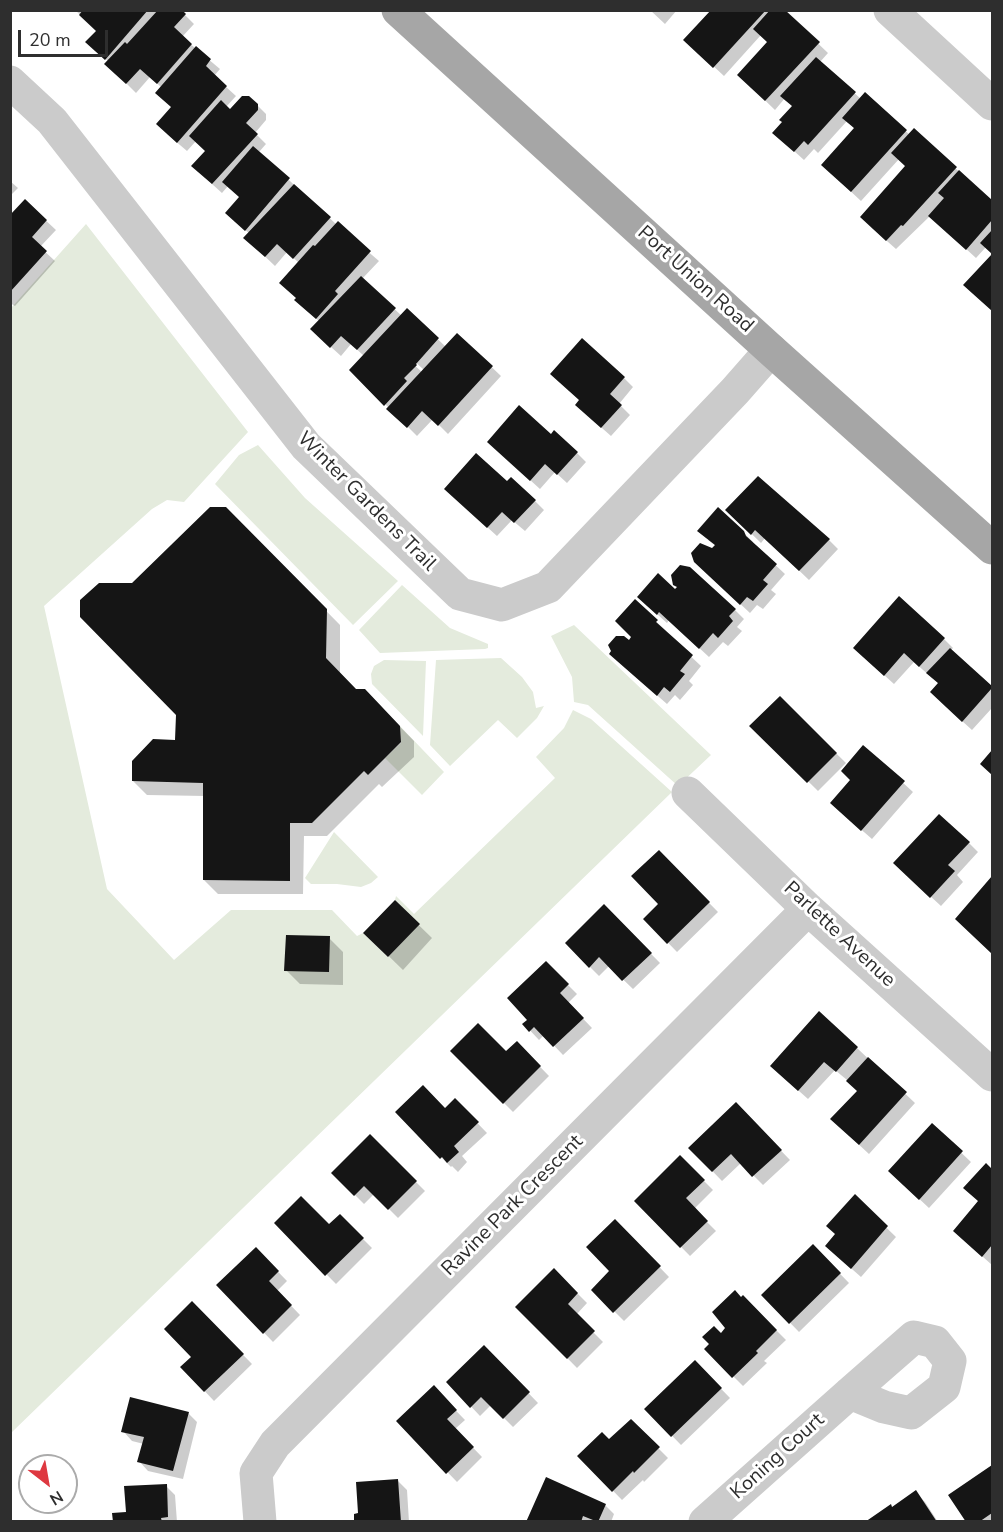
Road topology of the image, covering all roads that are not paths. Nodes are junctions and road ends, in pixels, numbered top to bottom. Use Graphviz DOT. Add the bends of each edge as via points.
graph roads {
  1 [pos="398,10"];
  2 [pos="890,10"];
  3 [pos="10,82"];
  4 [pos="993,104"];
  5 [pos="771,350"];
  6 [pos="993,548"];
  7 [pos="688,793"];
  8 [pos="808,909"];
  9 [pos="993,1075"];
  10 [pos="850,1393"];
  11 [pos="260,1521"];
  12 [pos="705,1521"];
  1 -- 5 [label="main road, Port Union Road"];
  2 -- 4 [label="street"];
  3 -- 5 [label="street, Winter Gardens Trail" via="52,120 306,446 460,594 502,605 548,587"];
  5 -- 6 [label="main road, Port Union Road"];
  7 -- 8 [label="street, Parlette Avenue"];
  8 -- 9 [label="street, Parlette Avenue"];
  8 -- 11 [label="street, Ravine Park Crescent" via="275,1444 256,1473"];
  10 -- 12 [label="street, Koning Court"];
}
